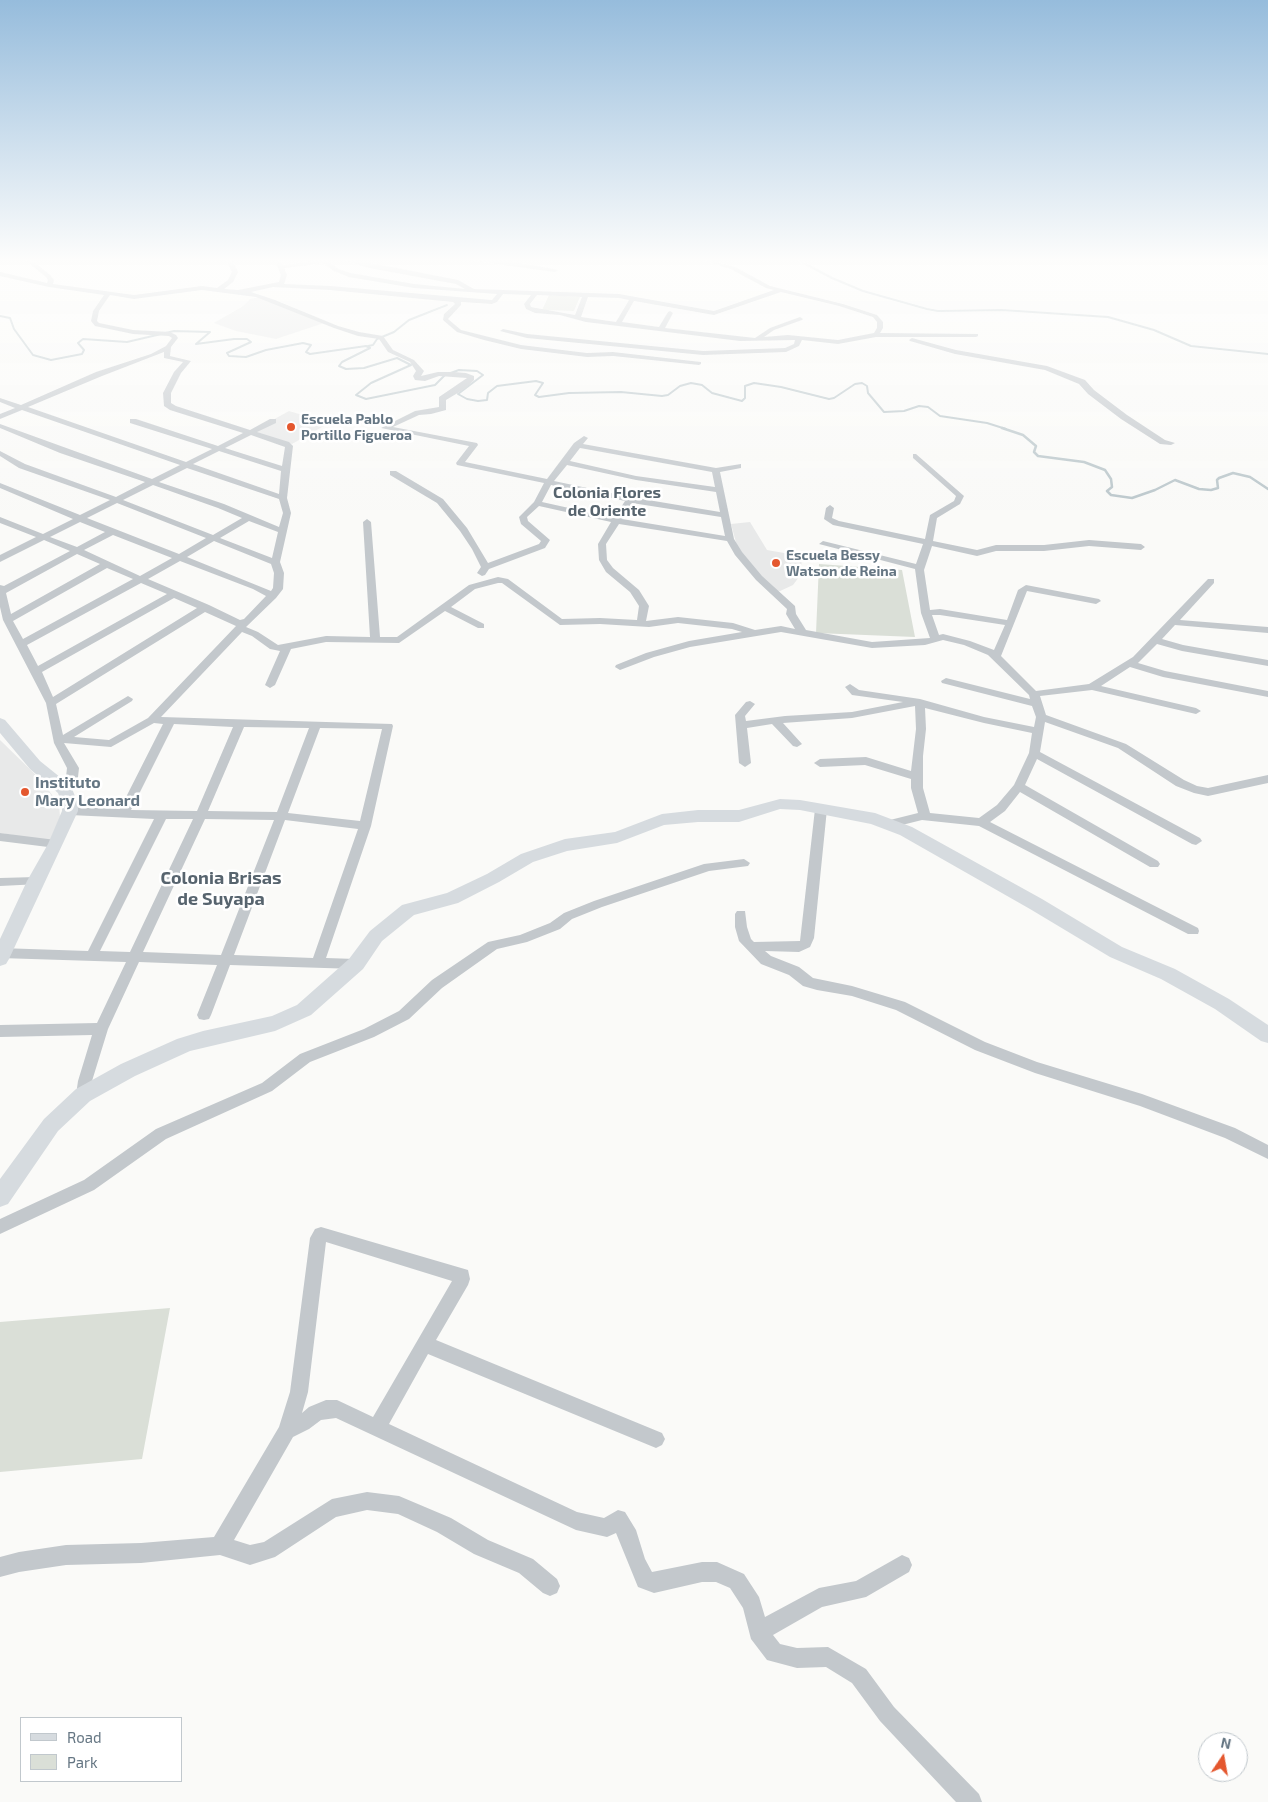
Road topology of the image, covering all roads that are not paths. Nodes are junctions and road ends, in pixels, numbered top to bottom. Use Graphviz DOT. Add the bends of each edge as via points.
graph roads {
  1 [pos="172,342"];
  2 [pos="385,342"];
  3 [pos="496,342"];
  4 [pos="599,342"];
  5 [pos="797,342"];
  6 [pos="921,342"];
  7 [pos="168,347"];
  8 [pos="699,363"];
  9 [pos="0,400"];
  10 [pos="21,408"];
  11 [pos="0,417"];
  12 [pos="133,421"];
  13 [pos="273,421"];
  14 [pos="0,426"];
  15 [pos="249,432"];
  16 [pos="584,438"];
  17 [pos="1171,443"];
  18 [pos="577,446"];
  19 [pos="218,449"];
  20 [pos="0,453"];
  21 [pos="916,456"];
  22 [pos="563,462"];
  23 [pos="187,465"];
  24 [pos="738,466"];
  25 [pos="284,470"];
  26 [pos="716,470"];
  27 [pos="393,473"];
  28 [pos="549,482"];
  29 [pos="153,483"];
  30 [pos="0,485"];
  31 [pos="719,490"];
  32 [pos="283,498"];
  33 [pos="117,500"];
  34 [pos="630,500"];
  35 [pos="537,503"];
  36 [pos="830,508"];
  37 [pos="726,516"];
  38 [pos="249,517"];
  39 [pos="82,519"];
  40 [pos="0,520"];
  41 [pos="617,521"];
  42 [pos="367,522"];
  43 [pos="112,532"];
  44 [pos="282,532"];
  45 [pos="213,537"];
  46 [pos="46,538"];
  47 [pos="730,539"];
  48 [pos="823,544"];
  49 [pos="928,544"];
  50 [pos="1141,547"];
  51 [pos="78,551"];
  52 [pos="181,557"];
  53 [pos="0,559"];
  54 [pos="275,562"];
  55 [pos="107,564"];
  56 [pos="486,567"];
  57 [pos="920,568"];
  58 [pos="138,580"];
  59 [pos="1211,581"];
  60 [pos="472,587"];
  61 [pos="1,590"];
  62 [pos="174,594"];
  63 [pos="273,596"];
  64 [pos="1096,601"];
  65 [pos="206,607"];
  66 [pos="444,607"];
  67 [pos="926,613"];
  68 [pos="784,617"];
  69 [pos="8,620"];
  70 [pos="1173,622"];
  71 [pos="641,623"];
  72 [pos="1011,623"];
  73 [pos="242,624"];
  74 [pos="481,626"];
  75 [pos="1268,630"];
  76 [pos="769,631"];
  77 [pos="802,632"];
  78 [pos="755,633"];
  79 [pos="935,638"];
  80 [pos="375,640"];
  81 [pos="1155,640"];
  82 [pos="20,645"];
  83 [pos="286,648"];
  84 [pos="996,656"];
  85 [pos="1129,663"];
  86 [pos="1268,663"];
  87 [pos="620,667"];
  88 [pos="36,671"];
  89 [pos="946,681"];
  90 [pos="270,685"];
  91 [pos="850,687"];
  92 [pos="1092,687"];
  93 [pos="1268,694"];
  94 [pos="128,699"];
  95 [pos="1036,699"];
  96 [pos="920,702"];
  97 [pos="50,703"];
  98 [pos="750,704"];
  99 [pos="1196,711"];
  100 [pos="1041,717"];
  101 [pos="152,720"];
  102 [pos="775,720"];
  103 [pos="170,721"];
  104 [pos="0,723"];
  105 [pos="240,724"];
  106 [pos="316,726"];
  107 [pos="741,726"];
  108 [pos="1038,731"];
  109 [pos="62,741"];
  110 [pos="797,744"];
  111 [pos="1034,753"];
  112 [pos="745,763"];
  113 [pos="820,763"];
  114 [pos="917,778"];
  115 [pos="1268,780"];
  116 [pos="1019,786"];
  117 [pos="65,790"];
  118 [pos="821,809"];
  119 [pos="70,811"];
  120 [pos="123,814"];
  121 [pos="162,815"];
  122 [pos="201,815"];
  123 [pos="282,816"];
  124 [pos="925,816"];
  125 [pos="981,822"];
  126 [pos="890,824"];
  127 [pos="365,826"];
  128 [pos="0,837"];
  129 [pos="1196,841"];
  130 [pos="56,844"];
  131 [pos="744,863"];
  132 [pos="1154,864"];
  133 [pos="36,881"];
  134 [pos="0,882"];
  135 [pos="741,914"];
  136 [pos="1193,931"];
  137 [pos="754,950"];
  138 [pos="1,955"];
  139 [pos="91,956"];
  140 [pos="135,956"];
  141 [pos="225,959"];
  142 [pos="318,962"];
  143 [pos="356,964"];
  144 [pos="204,1015"];
  145 [pos="101,1029"];
  146 [pos="0,1031"];
  147 [pos="1268,1035"];
  148 [pos="82,1095"];
  149 [pos="1268,1152"];
  150 [pos="0,1197"];
  151 [pos="0,1227"];
  152 [pos="426,1344"];
  153 [pos="377,1427"];
  154 [pos="287,1431"];
  155 [pos="656,1439"];
  156 [pos="220,1544"];
  157 [pos="902,1565"];
  158 [pos="0,1567"];
  159 [pos="550,1586"];
  160 [pos="758,1632"];
  161 [pos="971,1802"];
  1 -- 7 [label="street"];
  2 -- 28 [label="street" via="390,351 412,361 420,371 418,378 438,374 471,378 442,398 443,408 418,413 385,429 474,445 460,462"];
  3 -- 8 [label="street" via="587,355 613,354"];
  4 -- 5 [label="street" via="703,354 786,350"];
  6 -- 17 [label="street" via="955,352 1046,368 1082,382 1124,417 1163,442"];
  7 -- 10 [label="street"];
  7 -- 15 [label="street" via="166,357 188,361 166,393 167,404"];
  9 -- 10 [label="street"];
  10 -- 11 [label="street"];
  10 -- 23 [label="street"];
  12 -- 19 [label="street"];
  13 -- 15 [label="street"];
  14 -- 29 [label="street"];
  15 -- 19 [label="street"];
  15 -- 25 [label="street" via="286,444 289,452"];
  16 -- 18 [label="street"];
  18 -- 22 [label="street"];
  18 -- 26 [label="street"];
  19 -- 23 [label="street"];
  19 -- 25 [label="street"];
  20 -- 33 [label="street" via="22,466"];
  21 -- 49 [label="street" via="960,496 958,502 935,515"];
  22 -- 28 [label="street"];
  22 -- 31 [label="street" via="636,478"];
  23 -- 29 [label="street"];
  23 -- 32 [label="street"];
  24 -- 26 [label="street"];
  25 -- 32 [label="street"];
  26 -- 31 [label="street"];
  27 -- 56 [label="street" via="440,501 464,530"];
  28 -- 34 [label="street"];
  28 -- 35 [label="street"];
  29 -- 33 [label="street"];
  29 -- 38 [label="street"];
  30 -- 39 [label="street"];
  31 -- 37 [label="street"];
  32 -- 44 [label="street" via="287,513"];
  33 -- 39 [label="street"];
  33 -- 45 [label="street"];
  34 -- 37 [label="street"];
  34 -- 41 [label="street"];
  35 -- 41 [label="street"];
  35 -- 56 [label="street" via="523,517 524,522 546,540 542,546"];
  36 -- 49 [label="street" via="828,519 836,523"];
  37 -- 47 [label="street"];
  38 -- 44 [label="street"];
  38 -- 45 [label="street"];
  39 -- 43 [label="street"];
  39 -- 46 [label="street"];
  40 -- 46 [label="street"];
  41 -- 47 [label="street"];
  41 -- 71 [label="street" via="602,544 603,560 609,570 634,590 644,606"];
  42 -- 80 [label="street"];
  43 -- 51 [label="street"];
  43 -- 52 [label="street"];
  44 -- 54 [label="street"];
  45 -- 52 [label="street"];
  45 -- 54 [label="street"];
  46 -- 51 [label="street"];
  46 -- 53 [label="street"];
  47 -- 68 [label="street" via="759,578 792,608"];
  48 -- 57 [label="street"];
  49 -- 50 [label="street" via="977,553 996,548 1044,548 1089,542"];
  49 -- 57 [label="street"];
  51 -- 55 [label="street"];
  51 -- 61 [label="street"];
  52 -- 58 [label="street"];
  52 -- 63 [label="street"];
  54 -- 63 [label="street" via="279,573 278,589"];
  55 -- 58 [label="street"];
  55 -- 69 [label="street"];
  56 -- 60 [label="street"];
  57 -- 67 [label="street"];
  58 -- 62 [label="street"];
  58 -- 82 [label="street"];
  59 -- 70 [label="street"];
  60 -- 66 [label="street"];
  60 -- 71 [label="street" via="489,581 505,581 560,622"];
  61 -- 69 [label="street"];
  62 -- 65 [label="street"];
  62 -- 88 [label="street"];
  63 -- 73 [label="street"];
  64 -- 72 [label="street" via="1026,588"];
  65 -- 73 [label="street"];
  65 -- 97 [label="street"];
  66 -- 74 [label="street"];
  66 -- 80 [label="street" via="398,640"];
  67 -- 72 [label="street" via="940,612"];
  67 -- 79 [label="street"];
  68 -- 76 [label="street"];
  68 -- 77 [label="street"];
  69 -- 82 [label="street"];
  70 -- 75 [label="street"];
  70 -- 81 [label="street"];
  71 -- 78 [label="street" via="678,620 733,626"];
  72 -- 84 [label="street"];
  73 -- 83 [label="street" via="273,647"];
  73 -- 101 [label="street"];
  76 -- 77 [label="street" via="786,629"];
  76 -- 78 [label="street"];
  77 -- 79 [label="street" via="860,644 882,645 926,642"];
  78 -- 87 [label="street" via="669,649"];
  79 -- 84 [label="street" via="955,639"];
  80 -- 83 [label="street" via="326,638"];
  81 -- 85 [label="street"];
  81 -- 86 [label="street"];
  82 -- 88 [label="street"];
  83 -- 90 [label="street"];
  84 -- 95 [label="street"];
  85 -- 92 [label="street"];
  85 -- 93 [label="street" via="1163,674"];
  88 -- 97 [label="street"];
  89 -- 95 [label="street"];
  91 -- 96 [label="street" via="856,693"];
  92 -- 95 [label="street"];
  92 -- 99 [label="street"];
  94 -- 109 [label="street"];
  95 -- 100 [label="street"];
  96 -- 102 [label="street" via="852,715"];
  96 -- 108 [label="street"];
  96 -- 114 [label="street"];
  97 -- 109 [label="street"];
  98 -- 107 [label="street" via="740,715"];
  100 -- 108 [label="street"];
  100 -- 115 [label="street" via="1122,746 1194,789 1208,792"];
  101 -- 103 [label="street"];
  101 -- 109 [label="street" via="111,744"];
  102 -- 107 [label="street"];
  102 -- 110 [label="street"];
  103 -- 105 [label="street"];
  103 -- 120 [label="street"];
  104 -- 117 [label="street" via="35,765"];
  105 -- 106 [label="street"];
  105 -- 122 [label="street"];
  106 -- 123 [label="street"];
  106 -- 127 [label="street" via="388,726"];
  107 -- 112 [label="street"];
  108 -- 111 [label="street"];
  109 -- 117 [label="street" via="74,771"];
  111 -- 116 [label="street"];
  111 -- 129 [label="street"];
  113 -- 114 [label="street" via="866,761"];
  114 -- 124 [label="street"];
  116 -- 125 [label="street" via="1001,808"];
  116 -- 132 [label="street"];
  117 -- 119 [label="street"];
  118 -- 126 [label="street"];
  118 -- 137 [label="street" via="808,938 799,947 757,945"];
  118 -- 143 [label="street" via="780,804 738,816 662,820 617,837 565,845 527,858 452,898 408,910 376,936"];
  119 -- 120 [label="street"];
  119 -- 130 [label="street"];
  120 -- 121 [label="street"];
  121 -- 122 [label="street"];
  121 -- 139 [label="street"];
  122 -- 123 [label="street"];
  122 -- 140 [label="street"];
  123 -- 127 [label="street"];
  123 -- 141 [label="street"];
  124 -- 125 [label="street"];
  124 -- 126 [label="street"];
  125 -- 136 [label="street"];
  126 -- 147 [label="street" via="906,830 1116,952 1176,978"];
  127 -- 142 [label="street"];
  128 -- 130 [label="street"];
  130 -- 133 [label="street"];
  131 -- 151 [label="street" via="708,867 598,904 568,916 556,926 489,948 437,984 404,1015 369,1033 305,1058 267,1087 160,1134 89,1185"];
  133 -- 134 [label="street"];
  133 -- 138 [label="street"];
  135 -- 137 [label="street" via="745,941"];
  137 -- 149 [label="street" via="808,982 900,1006 980,1046 1035,1067 1142,1100 1222,1130"];
  138 -- 139 [label="street"];
  139 -- 140 [label="street"];
  140 -- 141 [label="street"];
  140 -- 145 [label="street"];
  141 -- 142 [label="street"];
  141 -- 144 [label="street"];
  142 -- 143 [label="street"];
  143 -- 148 [label="street" via="304,1010 289,1018 184,1045"];
  145 -- 146 [label="street"];
  145 -- 148 [label="street"];
  148 -- 150 [label="street" via="51,1125"];
  152 -- 153 [label="street"];
  152 -- 154 [label="street" via="462,1279 461,1274 321,1234 299,1392"];
  152 -- 155 [label="street"];
  153 -- 154 [label="street" via="337,1409 326,1409"];
  153 -- 160 [label="street" via="576,1521 607,1528 618,1519 630,1537 636,1562 645,1580 654,1583 702,1572 718,1572 737,1581 752,1604"];
  154 -- 156 [label="street"];
  156 -- 158 [label="street" via="205,1548 66,1556"];
  156 -- 159 [label="street" via="250,1555 268,1550 332,1508 367,1501 399,1505 526,1566"];
  157 -- 160 [label="street" via="859,1590 819,1598"];
  160 -- 161 [label="street" via="774,1654 797,1658 828,1657 859,1676 887,1714"];
}
